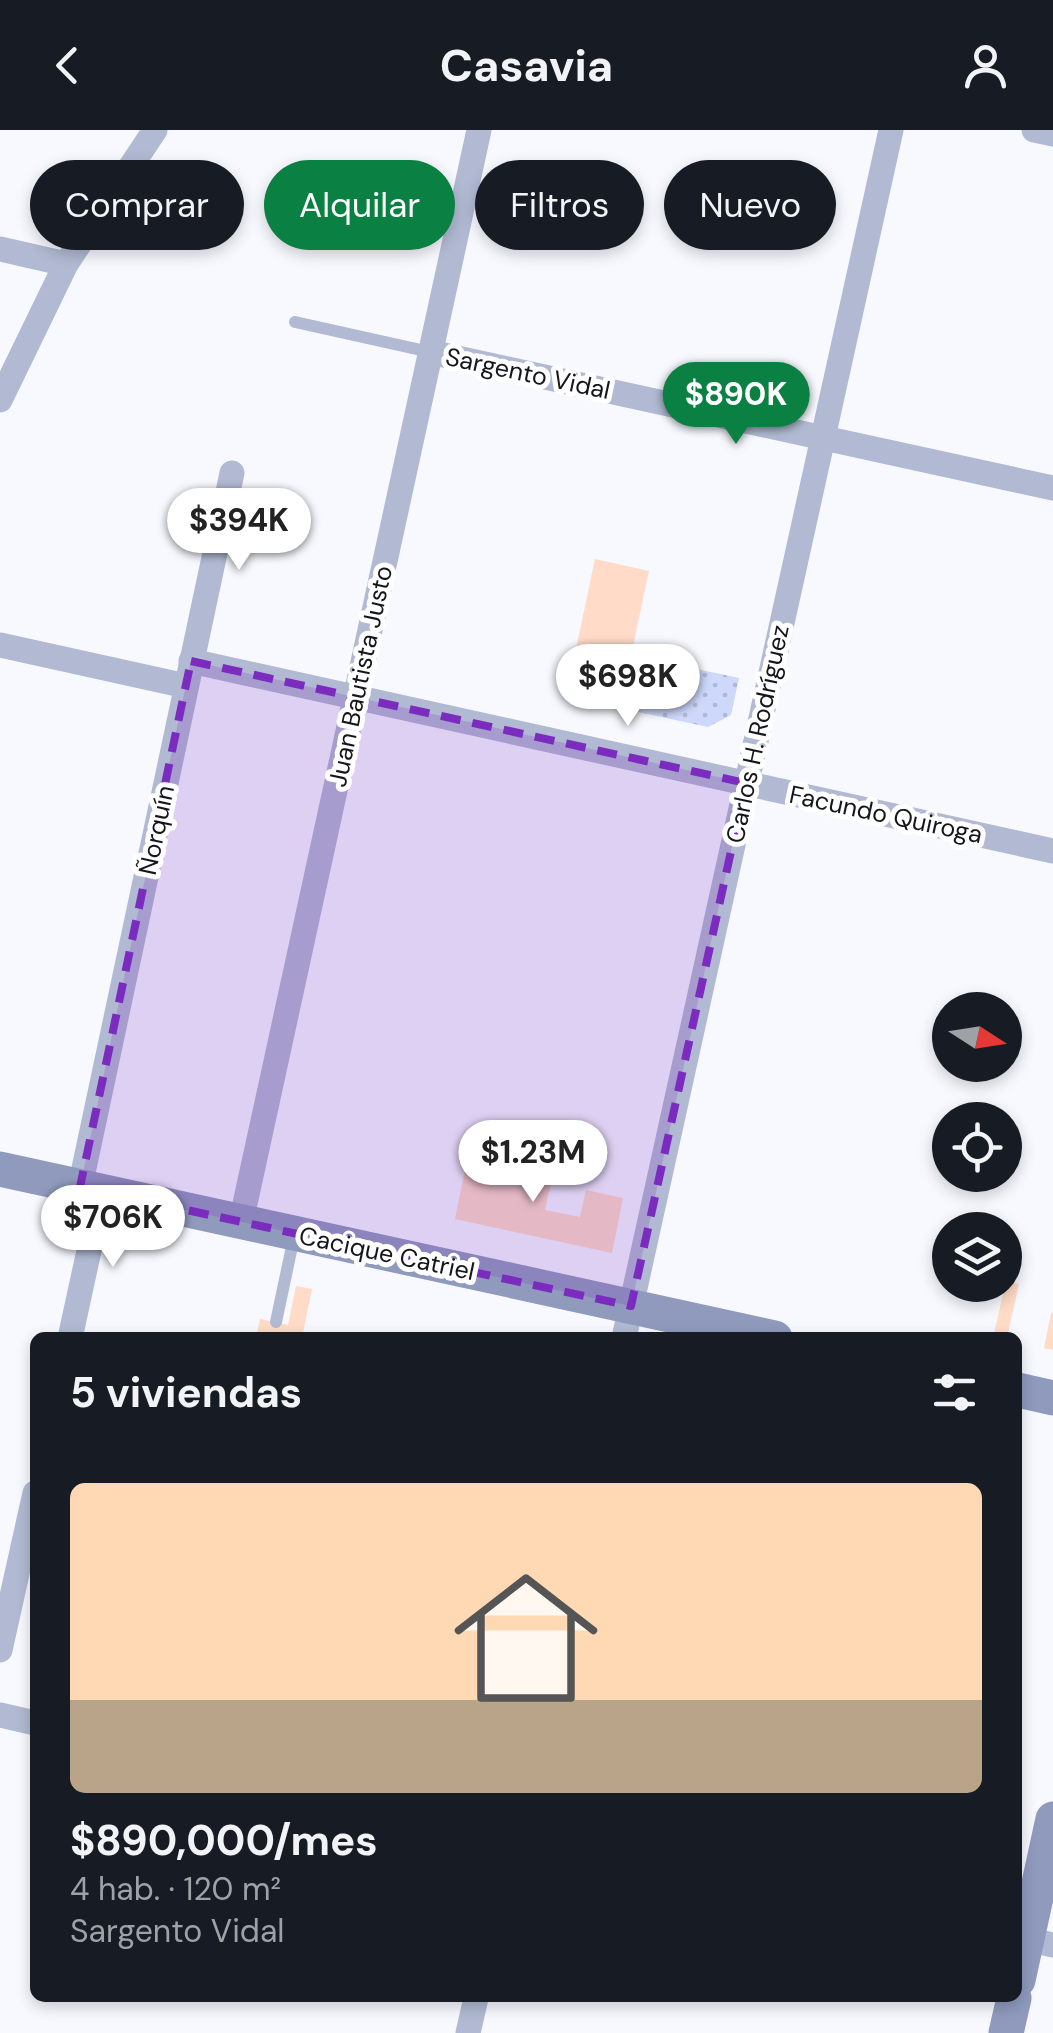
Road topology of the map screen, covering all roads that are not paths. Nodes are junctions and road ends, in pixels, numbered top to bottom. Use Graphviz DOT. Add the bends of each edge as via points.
graph roads {
  1 [pos="155,130"];
  2 [pos="479,130"];
  3 [pos="891,130"];
  4 [pos="1034,130"];
  5 [pos="1053,134"];
  6 [pos="0,249"];
  7 [pos="66,264"];
  8 [pos="295,322"];
  9 [pos="430,352"];
  10 [pos="0,400"];
  11 [pos="823,438"];
  12 [pos="232,473"];
  13 [pos="1053,488"];
  14 [pos="0,645"];
  15 [pos="189,673"];
  16 [pos="356,697"];
  17 [pos="746,784"];
  18 [pos="1053,851"];
  19 [pos="0,1169"];
  20 [pos="91,1189"];
  21 [pos="241,1222"];
  22 [pos="294,1233"];
  23 [pos="276,1322"];
  24 [pos="627,1322"];
  25 [pos="71,1332"];
  26 [pos="720,1332"];
  27 [pos="1022,1391"];
  28 [pos="1053,1398"];
  29 [pos="30,1515"];
  30 [pos="0,1650"];
  31 [pos="0,1715"];
  32 [pos="30,1722"];
  33 [pos="1053,1818"];
  34 [pos="1032,1940"];
  35 [pos="1022,1969"];
  36 [pos="475,2002"];
  37 [pos="1013,2002"];
  38 [pos="468,2033"];
  39 [pos="1006,2033"];
  1 -- 7 [label="street"];
  2 -- 9 [label="street, Juan Bautista Justo"];
  3 -- 11 [label="street, Carlos H. Rodríguez"];
  4 -- 5 [label="street"];
  6 -- 7 [label="street"];
  7 -- 10 [label="street"];
  8 -- 9 [label="lane, Sargento Vidal"];
  9 -- 11 [label="street, Sargento Vidal"];
  9 -- 16 [label="street, Juan Bautista Justo"];
  11 -- 13 [label="street, Sargento Vidal"];
  11 -- 17 [label="street, Carlos H. Rodríguez"];
  12 -- 15 [label="street, Ñorquín"];
  14 -- 15 [label="street, Facundo Quiroga"];
  15 -- 16 [label="street, Facundo Quiroga"];
  15 -- 20 [label="street, Ñorquín"];
  16 -- 17 [label="street, Facundo Quiroga"];
  16 -- 21 [label="street, Juan Bautista Justo"];
  17 -- 18 [label="street, Facundo Quiroga"];
  17 -- 24 [label="street, Carlos H. Rodríguez"];
  19 -- 20 [label="street, Cacique Catriel"];
  20 -- 21 [label="street, Cacique Catriel"];
  20 -- 25 [label="street"];
  21 -- 22 [label="street, Cacique Catriel"];
  22 -- 23 [label="lane"];
  22 -- 24 [label="street, Cacique Catriel"];
  24 -- 26 [label="street, Cacique Catriel"];
  27 -- 28 [label="street"];
  29 -- 30 [label="street"];
  31 -- 32 [label="street"];
  33 -- 34 [label="street"];
  34 -- 35 [label="street"];
  36 -- 38 [label="street"];
  37 -- 39 [label="street"];
}
